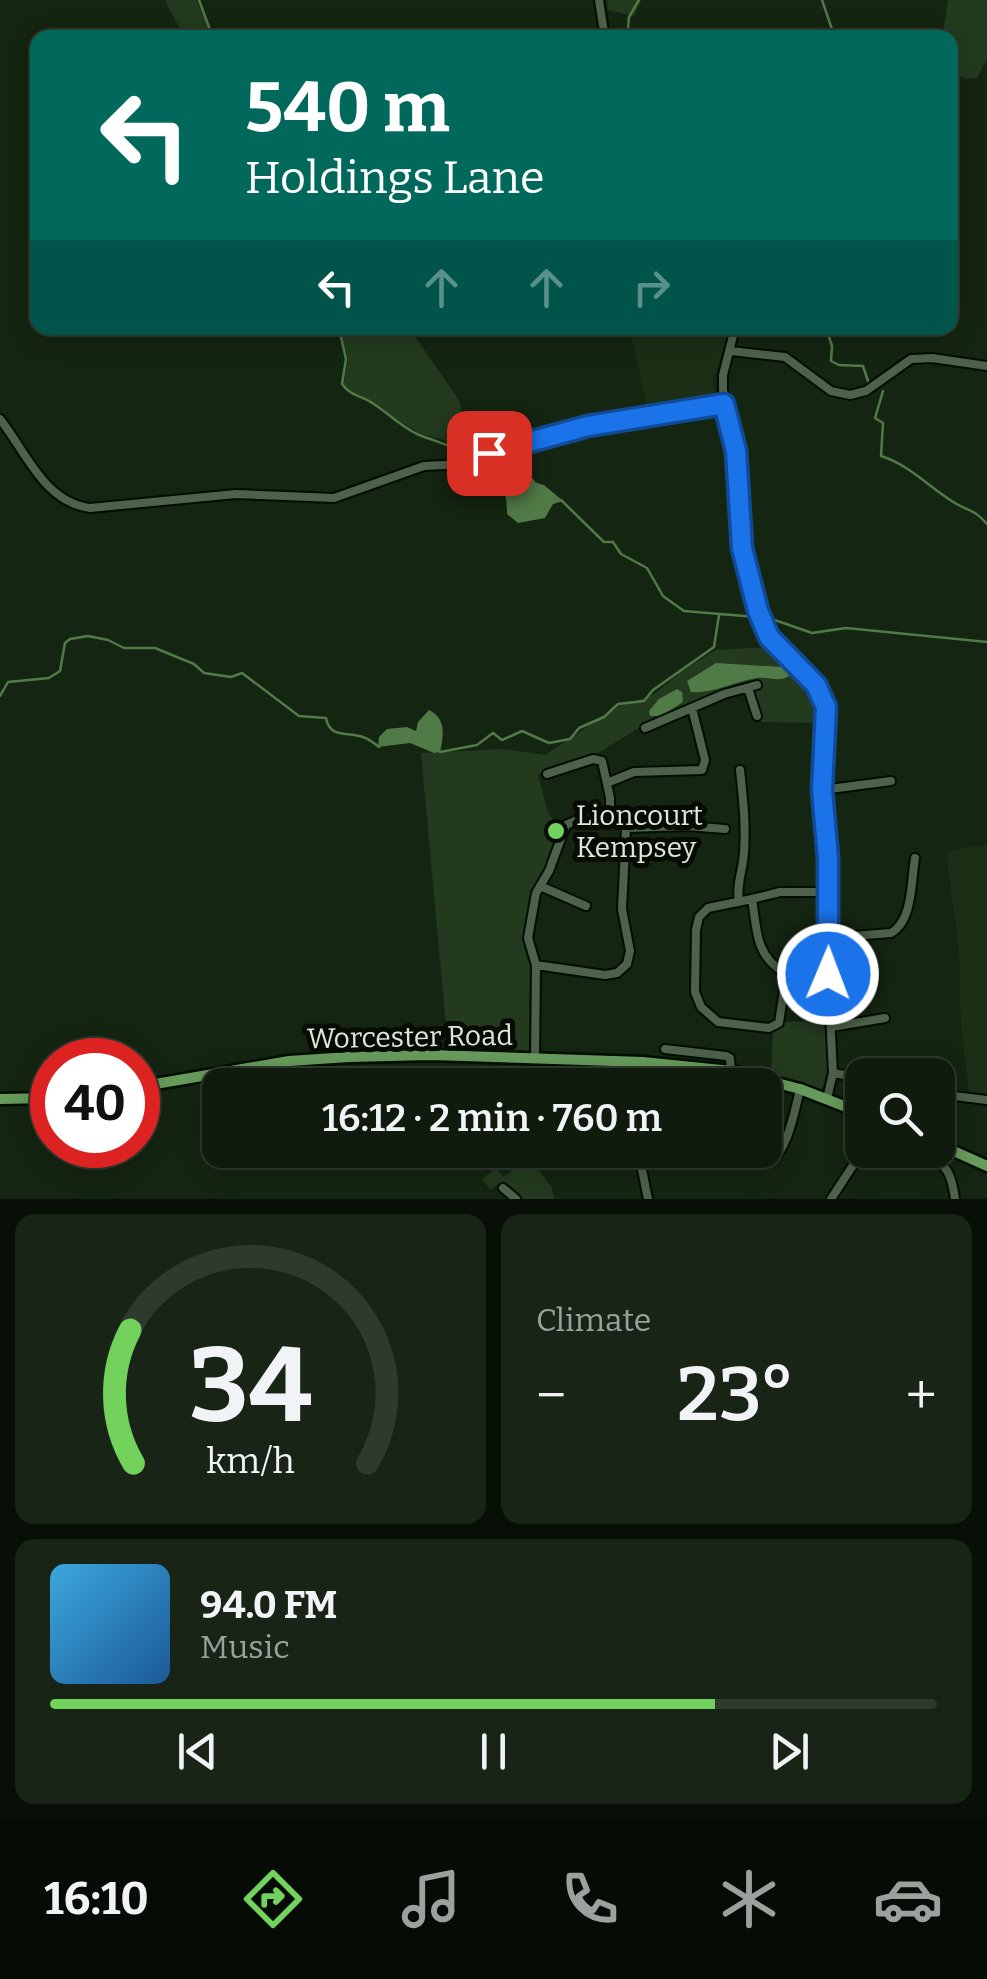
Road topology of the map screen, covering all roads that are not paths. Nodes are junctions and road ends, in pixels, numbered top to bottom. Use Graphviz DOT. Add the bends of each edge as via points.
graph roads {
  1 [pos="600,0"];
  2 [pos="604,30"];
  3 [pos="734,335"];
  4 [pos="731,351"];
  5 [pos="987,366"];
  6 [pos="724,404"];
  7 [pos="0,419"];
  8 [pos="692,708"];
  9 [pos="757,716"];
  10 [pos="645,728"];
  11 [pos="740,770"];
  12 [pos="547,774"];
  13 [pos="891,781"];
  14 [pos="607,783"];
  15 [pos="822,790"];
  16 [pos="714,815"];
  17 [pos="610,820"];
  18 [pos="626,828"];
  19 [pos="714,829"];
  20 [pos="725,830"];
  21 [pos="915,858"];
  22 [pos="540,886"];
  23 [pos="829,892"];
  24 [pos="752,899"];
  25 [pos="739,902"];
  26 [pos="586,906"];
  27 [pos="828,938"];
  28 [pos="536,964"];
  29 [pos="885,1018"];
  30 [pos="831,1027"];
  31 [pos="665,1049"];
  32 [pos="535,1059"];
  33 [pos="625,1062"];
  34 [pos="626,1068"];
  35 [pos="711,1068"];
  36 [pos="731,1068"];
  37 [pos="833,1072"];
  38 [pos="845,1074"];
  39 [pos="160,1084"];
  40 [pos="782,1084"];
  41 [pos="800,1089"];
  42 [pos="955,1096"];
  43 [pos="30,1098"];
  44 [pos="0,1099"];
  45 [pos="826,1099"];
  46 [pos="987,1100"];
  47 [pos="845,1106"];
  48 [pos="782,1152"];
  49 [pos="955,1152"];
  50 [pos="987,1166"];
  51 [pos="642,1168"];
  52 [pos="851,1168"];
  53 [pos="947,1168"];
  54 [pos="503,1188"];
  55 [pos="516,1199"];
  56 [pos="648,1199"];
  57 [pos="831,1199"];
  58 [pos="955,1199"];
  1 -- 2 [label="street"];
  3 -- 4 [label="street"];
  4 -- 5 [label="street" via="785,356 850,395 912,359"];
  4 -- 6 [label="street"];
  6 -- 7 [label="street" via="574,430 465,464 435,463 334,498 236,494 90,508 71,504 46,484"];
  6 -- 15 [label="street" via="736,451 742,548 758,611 769,637 825,703"];
  8 -- 9 [label="street" via="752,686"];
  8 -- 10 [label="street"];
  8 -- 14 [label="street" via="706,760 702,770 634,772"];
  11 -- 25 [label="street" via="745,800"];
  12 -- 14 [label="street" via="596,758"];
  13 -- 15 [label="street"];
  14 -- 17 [label="street"];
  15 -- 23 [label="street"];
  16 -- 19 [label="street"];
  17 -- 18 [label="street"];
  17 -- 22 [label="street" via="578,818 566,825"];
  18 -- 19 [label="street"];
  18 -- 28 [label="street" via="627,964 605,974"];
  19 -- 20 [label="street"];
  21 -- 27 [label="street" via="900,929"];
  22 -- 26 [label="street"];
  22 -- 28 [label="street" via="528,938"];
  23 -- 24 [label="street"];
  23 -- 27 [label="street"];
  24 -- 25 [label="street"];
  24 -- 25 [label="street" via="762,952 785,982 779,1022 768,1028 711,1019 695,992 699,916"];
  27 -- 30 [label="street"];
  28 -- 32 [label="street"];
  29 -- 30 [label="street"];
  30 -- 37 [label="street"];
  31 -- 36 [label="street" via="726,1056"];
  32 -- 33 [label="main road, Worcester Road"];
  32 -- 39 [label="main road, Worcester Road" via="349,1056"];
  33 -- 34 [label="street"];
  33 -- 35 [label="main road, Worcester Road"];
  37 -- 38 [label="street"];
  37 -- 45 [label="street"];
  40 -- 41 [label="main road, Worcester Road"];
  41 -- 45 [label="main road, Worcester Road"];
  41 -- 48 [label="street"];
  42 -- 46 [label="street"];
  43 -- 44 [label="main road"];
  45 -- 47 [label="main road, Worcester Road"];
  49 -- 50 [label="main road"];
  51 -- 56 [label="street"];
  52 -- 57 [label="street"];
  53 -- 58 [label="street"];
  54 -- 55 [label="street"];
}
